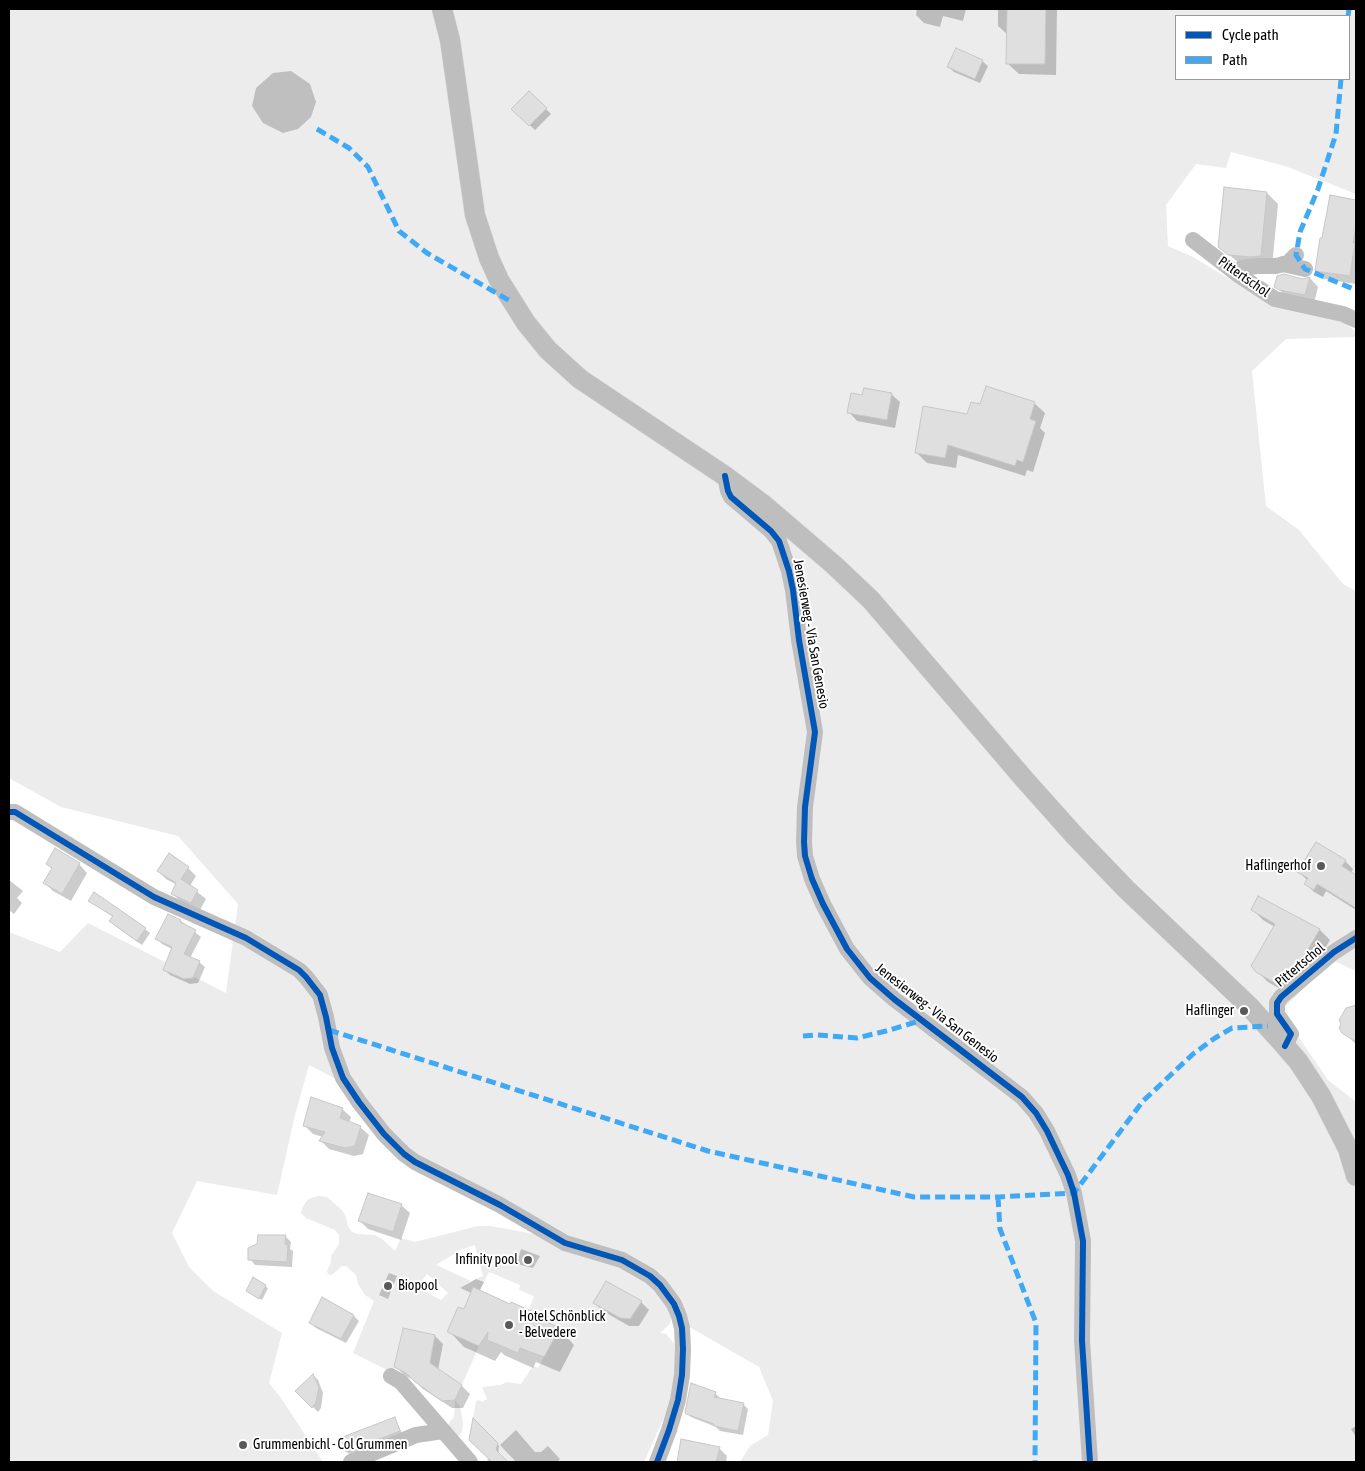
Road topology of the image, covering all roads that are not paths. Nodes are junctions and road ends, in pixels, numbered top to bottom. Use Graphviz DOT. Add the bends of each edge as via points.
graph roads {
  1 [pos="442,9"];
  2 [pos="1193,240"];
  3 [pos="1295,263"];
  4 [pos="1237,274"];
  5 [pos="1356,320"];
  6 [pos="725,476"];
  7 [pos="9,812"];
  8 [pos="1356,938"];
  9 [pos="1292,1053"];
  10 [pos="1356,1176"];
  11 [pos="391,1376"];
  12 [pos="443,1431"];
  13 [pos="351,1462"];
  14 [pos="470,1462"];
  15 [pos="657,1462"];
  16 [pos="1090,1462"];
  1 -- 6 [label="main road" via="450,40 475,215 489,258 515,307 548,350 574,374"];
  2 -- 4 [label="street, Pittertschol"];
  3 -- 4 [label="street" via="1242,268"];
  4 -- 5 [label="street, Pittertschol" via="1275,299 1343,314"];
  6 -- 9 [label="main road" via="764,505 864,593 1075,836 1250,1006"];
  6 -- 16 [label="street, Jenesierweg - Via San Genesio" via="731,497 779,541 789,571 815,732 805,807 805,856 823,904 847,948 870,978 1022,1096 1044,1125 1068,1175 1083,1241 1082,1341"];
  7 -- 15 [label="street" via="15,812 154,897 246,938 299,970 320,995 332,1048 343,1078 384,1134 415,1162 500,1205 565,1243 622,1260 660,1285 679,1316 683,1349 678,1400"];
  8 -- 9 [label="street, Pittertschol" via="1334,952 1277,1003 1277,1014 1291,1034"];
  9 -- 10 [label="main road" via="1321,1096 1348,1149"];
  11 -- 12 [label="street" via="402,1382"];
  12 -- 13 [label="street" via="416,1435"];
  12 -- 14 [label="street"];
}
